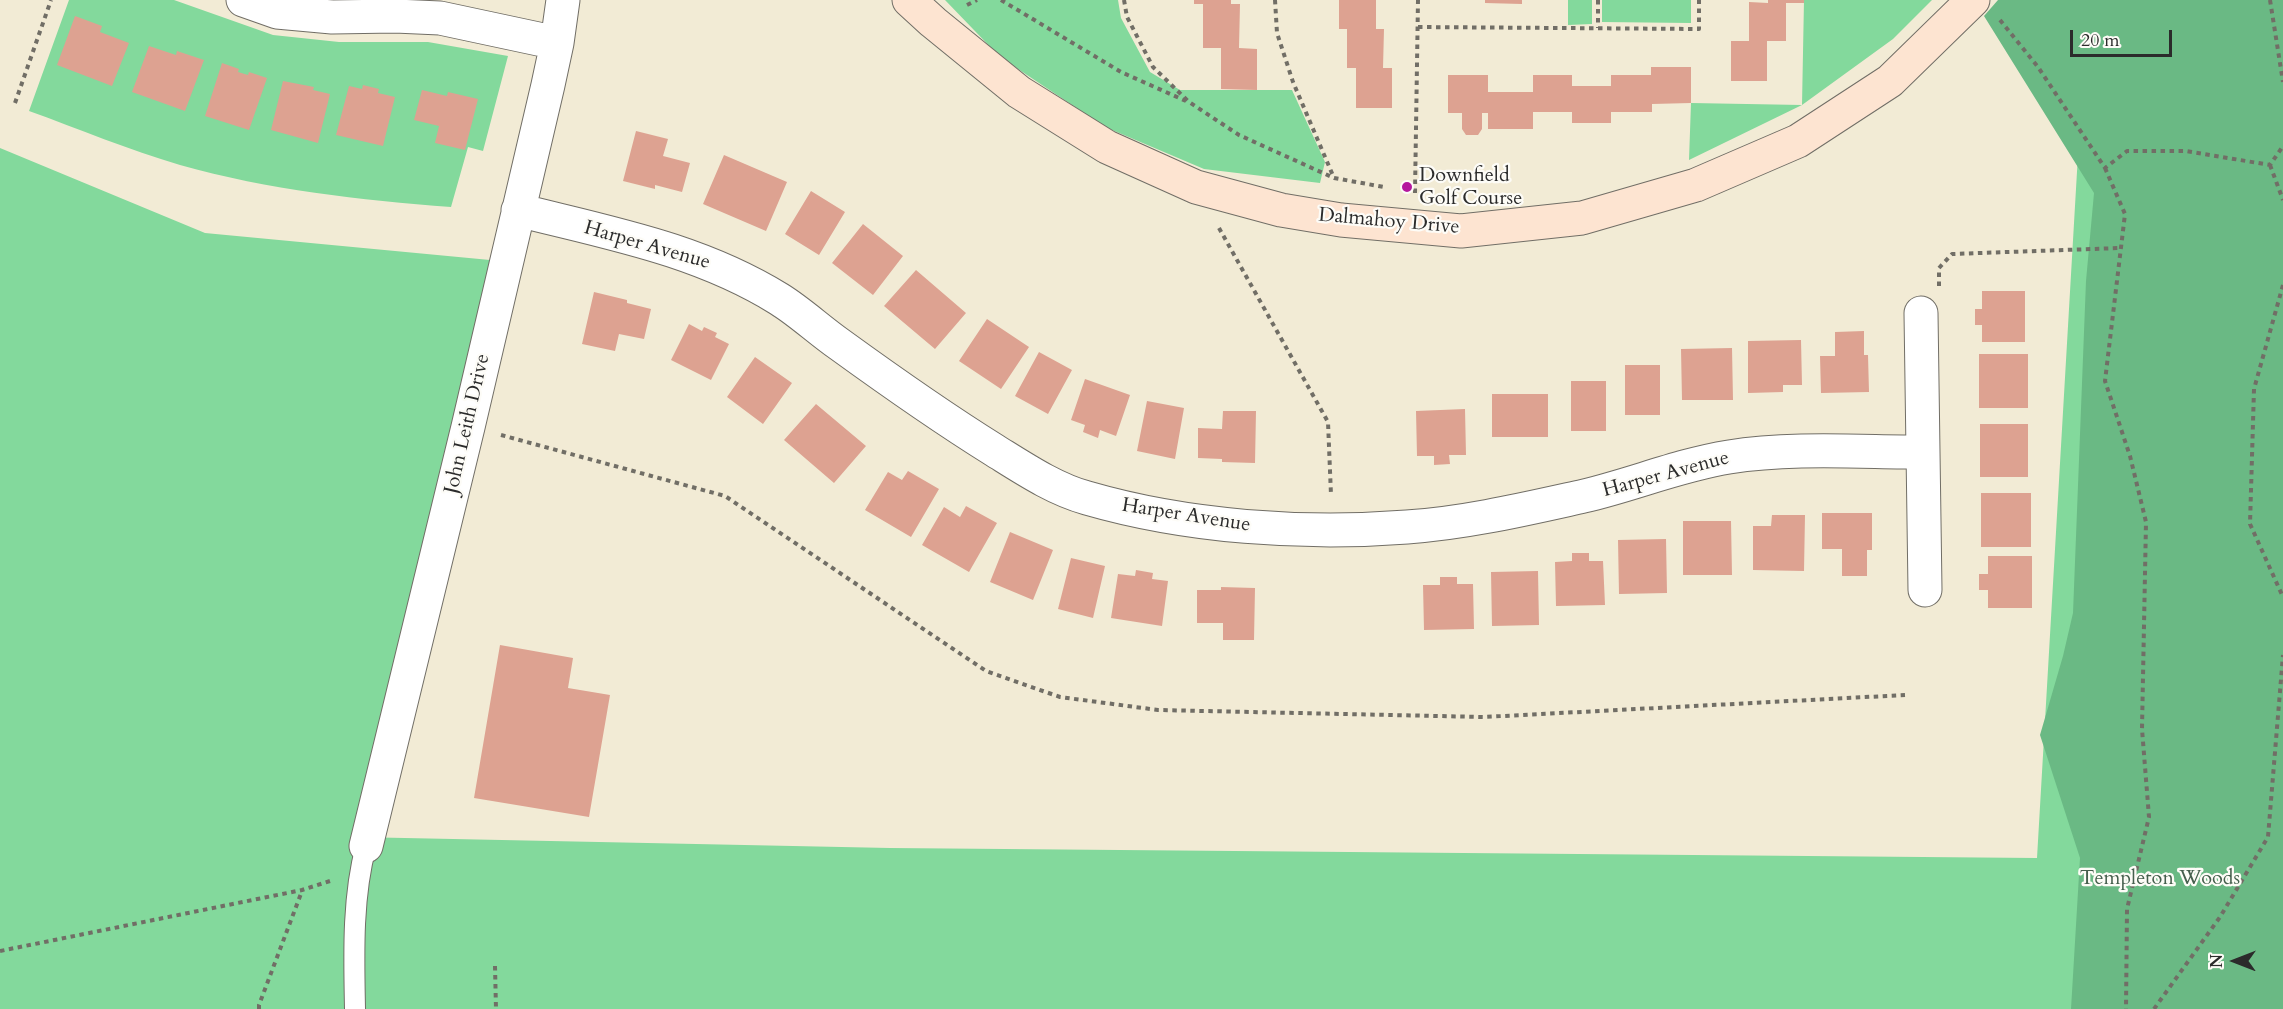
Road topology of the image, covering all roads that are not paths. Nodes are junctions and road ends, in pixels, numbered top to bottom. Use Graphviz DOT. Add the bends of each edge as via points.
graph roads {
  1 [pos="243,0"];
  2 [pos="563,0"];
  3 [pos="909,0"];
  4 [pos="1983,7"];
  5 [pos="557,43"];
  6 [pos="518,210"];
  7 [pos="1921,313"];
  8 [pos="1923,452"];
  9 [pos="1925,590"];
  10 [pos="362,859"];
  11 [pos="355,1009"];
  1 -- 5 [label="street" via="277,12 440,18"];
  2 -- 5 [label="street, John Leith Drive"];
  3 -- 4 [label="street, Dalmahoy Drive" via="1019,92 1107,147 1196,187 1281,210 1341,220 1461,231 1582,218 1696,185 1798,141 1890,81"];
  5 -- 6 [label="street, John Leith Drive"];
  6 -- 8 [label="street, Harper Avenue" via="673,250 721,267 781,300 930,410 1032,473 1083,497 1159,514 1257,527 1407,527 1491,516 1590,495 1729,457 1784,452"];
  6 -- 10 [label="street, John Leith Drive"];
  7 -- 8 [label="street"];
  8 -- 9 [label="street"];
  10 -- 11 [label="lane"];
}
